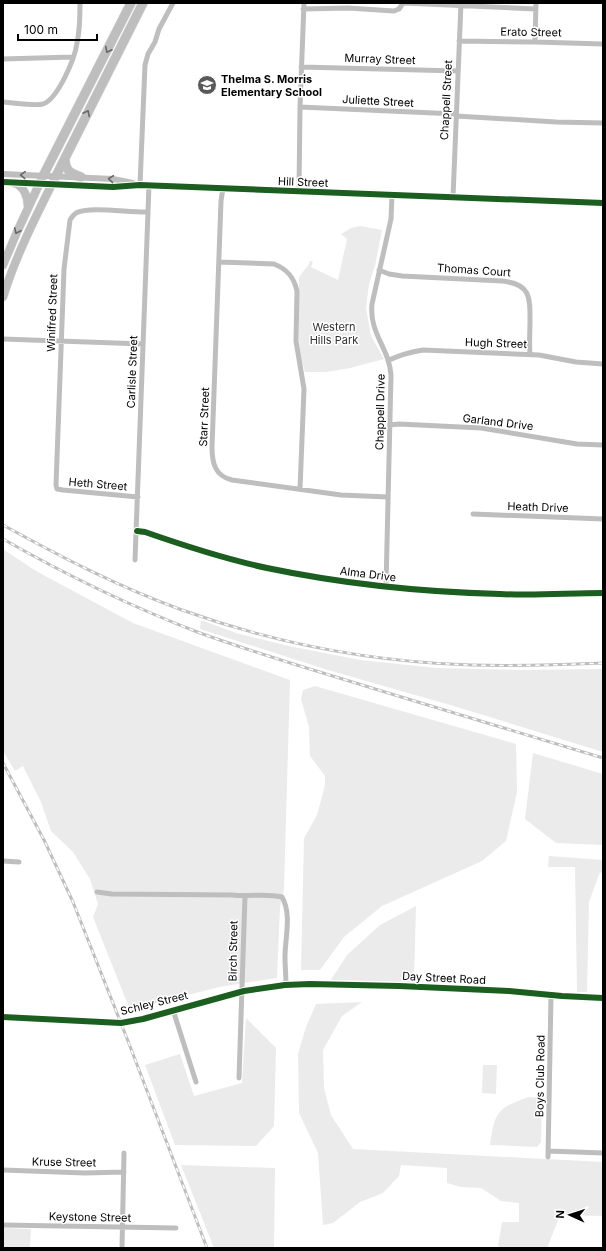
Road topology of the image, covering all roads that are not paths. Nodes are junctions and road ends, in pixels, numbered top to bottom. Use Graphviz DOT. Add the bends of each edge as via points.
graph roads {
  1 [pos="80,3"];
  2 [pos="131,3"];
  3 [pos="143,3"];
  4 [pos="173,3"];
  5 [pos="403,3"];
  6 [pos="461,4"];
  7 [pos="304,6"];
  8 [pos="355,6"];
  9 [pos="536,6"];
  10 [pos="459,41"];
  11 [pos="535,42"];
  12 [pos="603,44"];
  13 [pos="73,57"];
  14 [pos="3,59"];
  15 [pos="302,67"];
  16 [pos="458,71"];
  17 [pos="3,102"];
  18 [pos="300,107"];
  19 [pos="456,115"];
  20 [pos="603,123"];
  21 [pos="65,158"];
  22 [pos="3,174"];
  23 [pos="81,177"];
  24 [pos="42,180"];
  25 [pos="54,180"];
  26 [pos="3,182"];
  27 [pos="14,183"];
  28 [pos="140,185"];
  29 [pos="149,185"];
  30 [pos="223,188"];
  31 [pos="299,191"];
  32 [pos="392,195"];
  33 [pos="453,197"];
  34 [pos="603,203"];
  35 [pos="28,209"];
  36 [pos="148,212"];
  37 [pos="219,262"];
  38 [pos="3,265"];
  39 [pos="379,270"];
  40 [pos="3,297"];
  41 [pos="3,339"];
  42 [pos="61,342"];
  43 [pos="144,344"];
  44 [pos="530,354"];
  45 [pos="389,360"];
  46 [pos="603,364"];
  47 [pos="390,425"];
  48 [pos="603,445"];
  49 [pos="57,489"];
  50 [pos="300,489"];
  51 [pos="138,497"];
  52 [pos="388,497"];
  53 [pos="473,514"];
  54 [pos="603,519"];
  55 [pos="137,531"];
  56 [pos="135,560"];
  57 [pos="386,586"];
  58 [pos="603,593"];
  59 [pos="3,861"];
  60 [pos="19,862"];
  61 [pos="97,892"];
  62 [pos="245,896"];
  63 [pos="285,985"];
  64 [pos="242,991"];
  65 [pos="551,995"];
  66 [pos="603,998"];
  67 [pos="173,1010"];
  68 [pos="3,1017"];
  69 [pos="239,1078"];
  70 [pos="196,1082"];
  71 [pos="548,1151"];
  72 [pos="124,1153"];
  73 [pos="603,1153"];
  74 [pos="548,1157"];
  75 [pos="3,1170"];
  76 [pos="124,1172"];
  77 [pos="3,1225"];
  78 [pos="123,1227"];
  79 [pos="176,1228"];
  80 [pos="122,1248"];
  1 -- 13 [label="street" via="79,35"];
  2 -- 24 [label="highway, one-way"];
  21 -- 3 [label="highway, one-way"];
  4 -- 28 [label="street" via="159,29 144,71"];
  5 -- 6 [label="street"];
  5 -- 8 [label="street" via="397,11"];
  6 -- 9 [label="street"];
  6 -- 10 [label="street, Chappell Street"];
  7 -- 8 [label="street"];
  7 -- 15 [label="street"];
  9 -- 11 [label="street"];
  10 -- 11 [label="street, Erato Street"];
  10 -- 16 [label="street, Chappell Street"];
  11 -- 12 [label="street, Erato Street"];
  13 -- 14 [label="street"];
  13 -- 17 [label="street" via="54,94 47,102"];
  15 -- 16 [label="street, Murray Street"];
  15 -- 18 [label="street"];
  16 -- 19 [label="street, Chappell Street"];
  18 -- 19 [label="street, Juliette Street"];
  18 -- 31 [label="street"];
  19 -- 20 [label="street, Juliette Street"];
  19 -- 33 [label="street, Chappell Street"];
  21 -- 23 [label="highway" via="67,170"];
  21 -- 25 [label="highway"];
  24 -- 22 [label="street, Hill Street, one-way"];
  23 -- 25 [label="street, Hill Street"];
  28 -- 23 [label="street, Hill Street, one-way" via="113,179"];
  24 -- 25 [label="street, Hill Street"];
  24 -- 25 [label="street, Hill Street"];
  24 -- 27 [label="street, Hill Street"];
  24 -- 35 [label="main road"];
  25 -- 28 [label="street, Hill Street" via="113,187"];
  25 -- 40 [label="main road" via="26,236"];
  26 -- 27 [label="street, Hill Street"];
  27 -- 35 [label="main road" via="20,184 24,190"];
  28 -- 29 [label="street, Hill Street"];
  29 -- 30 [label="street, Hill Street"];
  29 -- 36 [label="street, Carlisle Street"];
  30 -- 31 [label="street, Hill Street"];
  30 -- 37 [label="street, Starr Street"];
  31 -- 32 [label="street, Hill Street"];
  32 -- 33 [label="street, Hill Street"];
  32 -- 39 [label="street, Chappell Drive" via="391,219"];
  33 -- 34 [label="street, Hill Street"];
  35 -- 38 [label="main road, one-way"];
  36 -- 42 [label="street, Winifred Street" via="87,211 76,213 72,217 64,269"];
  36 -- 43 [label="street, Carlisle Street"];
  37 -- 50 [label="street" via="274,264 285,269 296,285 296,340 304,389"];
  37 -- 50 [label="street, Starr Street" via="213,463 220,473 229,479"];
  39 -- 44 [label="street, Thomas Court" via="402,276 502,281 519,285 526,291 530,300"];
  39 -- 45 [label="street, Chappell Drive" via="371,318"];
  41 -- 42 [label="street"];
  42 -- 43 [label="street"];
  42 -- 49 [label="street, Winifred Street"];
  43 -- 51 [label="street, Carlisle Street"];
  44 -- 45 [label="street, Hugh Street" via="423,350"];
  44 -- 46 [label="street, Hugh Street" via="586,364"];
  45 -- 47 [label="street, Chappell Drive"];
  47 -- 48 [label="street, Garland Drive" via="480,428 577,444"];
  47 -- 52 [label="street, Chappell Drive"];
  49 -- 51 [label="street, Heth Street"];
  50 -- 52 [label="street, Starr Street" via="342,495"];
  51 -- 55 [label="street, Carlisle Street"];
  52 -- 57 [label="street, Chappell Drive"];
  53 -- 54 [label="street, Heath Drive"];
  55 -- 56 [label="street, Carlisle Street"];
  55 -- 57 [label="street, Alma Drive" via="266,568"];
  57 -- 58 [label="street, Alma Drive" via="502,594"];
  59 -- 60 [label="street"];
  61 -- 62 [label="street"];
  62 -- 63 [label="street" via="273,895 282,897 285,902"];
  62 -- 64 [label="street, Birch Street"];
  63 -- 64 [label="street, Schley Street"];
  63 -- 65 [label="street, Day Street Road" via="399,986"];
  64 -- 67 [label="street, Schley Street"];
  64 -- 69 [label="street, Birch Street"];
  65 -- 66 [label="street, Day Street Road"];
  65 -- 71 [label="street, Boys Club Road"];
  67 -- 68 [label="street, Schley Street" via="121,1023"];
  67 -- 70 [label="street"];
  71 -- 73 [label="street"];
  71 -- 74 [label="street, Boys Club Road"];
  72 -- 76 [label="street"];
  75 -- 76 [label="street, Kruse Street"];
  76 -- 78 [label="street"];
  77 -- 78 [label="street, Keystone Street"];
  78 -- 79 [label="street, Keystone Street"];
  78 -- 80 [label="street"];
}
